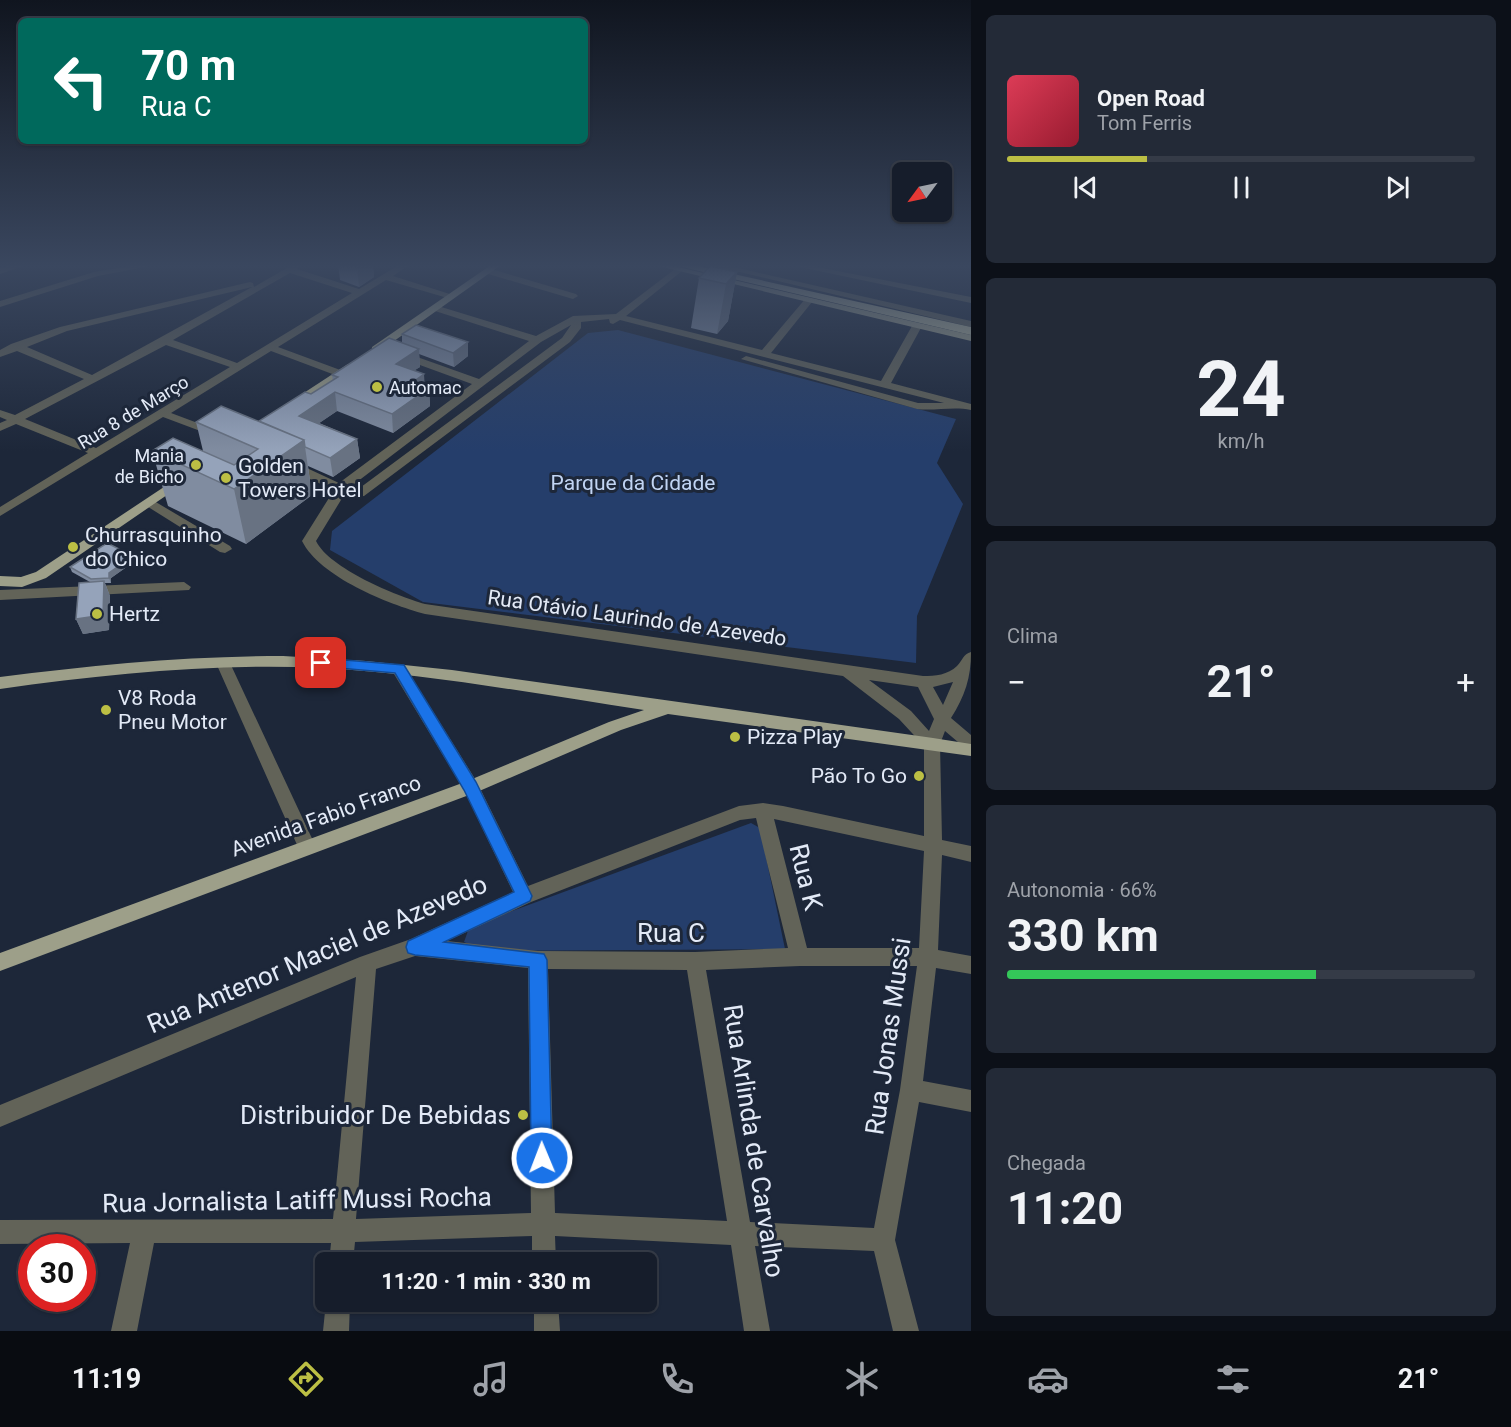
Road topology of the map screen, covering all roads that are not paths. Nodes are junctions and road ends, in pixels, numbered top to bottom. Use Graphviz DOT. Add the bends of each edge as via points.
graph roads {
  1 [pos="72,327"];
  2 [pos="187,327"];
  3 [pos="306,327"];
  4 [pos="407,327"];
  5 [pos="496,327"];
  6 [pos="560,327"];
  7 [pos="576,327"];
  8 [pos="619,327"];
  9 [pos="659,327"];
  10 [pos="786,327"];
  11 [pos="916,327"];
  12 [pos="922,327"];
  13 [pos="971,338"];
  14 [pos="165,340"];
  15 [pos="537,340"];
  16 [pos="15,346"];
  17 [pos="380,346"];
  18 [pos="273,348"];
  19 [pos="0,354"];
  20 [pos="764,354"];
  21 [pos="239,367"];
  22 [pos="339,373"];
  23 [pos="92,380"];
  24 [pos="481,383"];
  25 [pos="885,384"];
  26 [pos="965,405"];
  27 [pos="0,413"];
  28 [pos="162,413"];
  29 [pos="280,413"];
  30 [pos="15,420"];
  31 [pos="0,428"];
  32 [pos="225,437"];
  33 [pos="97,453"];
  34 [pos="278,460"];
  35 [pos="187,475"];
  36 [pos="342,488"];
  37 [pos="148,502"];
  38 [pos="0,512"];
  39 [pos="225,549"];
  40 [pos="0,580"];
  41 [pos="21,587"];
  42 [pos="184,587"];
  43 [pos="0,595"];
  44 [pos="223,663"];
  45 [pos="968,663"];
  46 [pos="844,668"];
  47 [pos="399,669"];
  48 [pos="923,682"];
  49 [pos="0,683"];
  50 [pos="603,698"];
  51 [pos="667,708"];
  52 [pos="942,719"];
  53 [pos="615,726"];
  54 [pos="932,744"];
  55 [pos="971,744"];
  56 [pos="971,750"];
  57 [pos="471,787"];
  58 [pos="763,810"];
  59 [pos="307,847"];
  60 [pos="933,847"];
  61 [pos="971,854"];
  62 [pos="524,896"];
  63 [pos="415,947"];
  64 [pos="800,957"];
  65 [pos="928,957"];
  66 [pos="538,960"];
  67 [pos="695,961"];
  68 [pos="0,962"];
  69 [pos="367,963"];
  70 [pos="971,965"];
  71 [pos="911,1090"];
  72 [pos="971,1101"];
  73 [pos="0,1116"];
  74 [pos="543,1224"];
  75 [pos="343,1231"];
  76 [pos="0,1232"];
  77 [pos="144,1232"];
  78 [pos="740,1233"];
  79 [pos="883,1240"];
  80 [pos="342,1252"];
  81 [pos="544,1252"];
  82 [pos="337,1312"];
  83 [pos="546,1312"];
  84 [pos="124,1331"];
  85 [pos="336,1331"];
  86 [pos="547,1331"];
  87 [pos="757,1331"];
  88 [pos="906,1331"];
  1 -- 16 [label="street"];
  2 -- 14 [label="street"];
  3 -- 18 [label="street, Rua 8 de Março"];
  4 -- 17 [label="main road"];
  5 -- 15 [label="street"];
  6 -- 15 [label="street"];
  7 -- 36 [label="street" via="566,340 365,491 352,494"];
  8 -- 26 [label="street" via="917,406"];
  9 -- 20 [label="street"];
  10 -- 20 [label="street"];
  11 -- 25 [label="street"];
  12 -- 13 [label="main road"];
  14 -- 21 [label="street"];
  14 -- 23 [label="street"];
  15 -- 24 [label="street"];
  16 -- 19 [label="street"];
  16 -- 23 [label="street"];
  17 -- 22 [label="main road"];
  17 -- 24 [label="street"];
  18 -- 21 [label="street, Rua 8 de Março"];
  18 -- 22 [label="street"];
  20 -- 25 [label="street"];
  21 -- 28 [label="street, Rua 8 de Março"];
  22 -- 29 [label="main road"];
  23 -- 30 [label="street"];
  24 -- 36 [label="street"];
  25 -- 26 [label="street"];
  27 -- 30 [label="street"];
  28 -- 32 [label="street"];
  28 -- 33 [label="street, Rua 8 de Março"];
  30 -- 31 [label="street"];
  30 -- 33 [label="street"];
  33 -- 38 [label="street, Rua 8 de Março"];
  34 -- 36 [label="street"];
  35 -- 37 [label="main road"];
  36 -- 46 [label="street, Rua Otávio Laurindo de Azevedo" via="309,541 310,548 329,565 410,605"];
  37 -- 39 [label="street"];
  37 -- 41 [label="main road"];
  40 -- 41 [label="main road"];
  41 -- 42 [label="street"];
  41 -- 43 [label="street"];
  44 -- 47 [label="main road" via="321,663"];
  44 -- 49 [label="main road" via="82,672"];
  44 -- 59 [label="street"];
  45 -- 48 [label="street, Rua Otávio Laurindo de Azevedo" via="946,679"];
  45 -- 52 [label="street, Rua Jonas Mussi" via="956,697"];
  46 -- 48 [label="street, Rua Otávio Laurindo de Azevedo"];
  46 -- 54 [label="street" via="905,716"];
  47 -- 50 [label="main road"];
  47 -- 57 [label="street"];
  48 -- 52 [label="street"];
  50 -- 51 [label="main road"];
  50 -- 53 [label="main road" via="620,712"];
  51 -- 53 [label="main road, Avenida Fabio Franco"];
  51 -- 54 [label="main road"];
  52 -- 54 [label="street, Rua Jonas Mussi"];
  52 -- 55 [label="street"];
  53 -- 57 [label="main road, Avenida Fabio Franco"];
  54 -- 56 [label="main road"];
  54 -- 60 [label="street, Rua Jonas Mussi"];
  57 -- 59 [label="main road, Avenida Fabio Franco"];
  57 -- 62 [label="street"];
  58 -- 60 [label="street, Rua Antenor Maciel de Azevedo"];
  58 -- 62 [label="street, Rua Antenor Maciel de Azevedo" via="739,813"];
  58 -- 64 [label="street, Rua K"];
  59 -- 68 [label="main road, Avenida Fabio Franco"];
  60 -- 61 [label="street, Rua Antenor Maciel de Azevedo"];
  60 -- 65 [label="street, Rua Jonas Mussi"];
  62 -- 63 [label="street, Rua Antenor Maciel de Azevedo"];
  63 -- 66 [label="street, Rua C"];
  63 -- 69 [label="street, Rua Antenor Maciel de Azevedo"];
  64 -- 65 [label="street, Rua C"];
  64 -- 67 [label="street, Rua C"];
  65 -- 70 [label="street, Rua C"];
  65 -- 71 [label="street, Rua Jonas Mussi"];
  66 -- 67 [label="street, Rua C"];
  66 -- 74 [label="street"];
  67 -- 78 [label="street, Rua Arlinda de Carvalho"];
  69 -- 73 [label="street, Rua Antenor Maciel de Azevedo"];
  69 -- 75 [label="street"];
  71 -- 72 [label="street"];
  71 -- 79 [label="street, Rua Jonas Mussi"];
  74 -- 75 [label="street, Rua Jornalista Latiff Mussi Rocha"];
  74 -- 78 [label="street, Rua Jornalista Latiff Mussi Rocha"];
  74 -- 81 [label="street"];
  75 -- 77 [label="street, Rua Jornalista Latiff Mussi Rocha"];
  75 -- 80 [label="street"];
  76 -- 77 [label="street, Rua Jornalista Latiff Mussi Rocha"];
  77 -- 84 [label="street"];
  78 -- 79 [label="street, Rua Jornalista Latiff Mussi Rocha"];
  78 -- 87 [label="street, Rua Arlinda de Carvalho"];
  79 -- 88 [label="street, Rua Jonas Mussi"];
  82 -- 85 [label="street"];
  83 -- 86 [label="street"];
}
